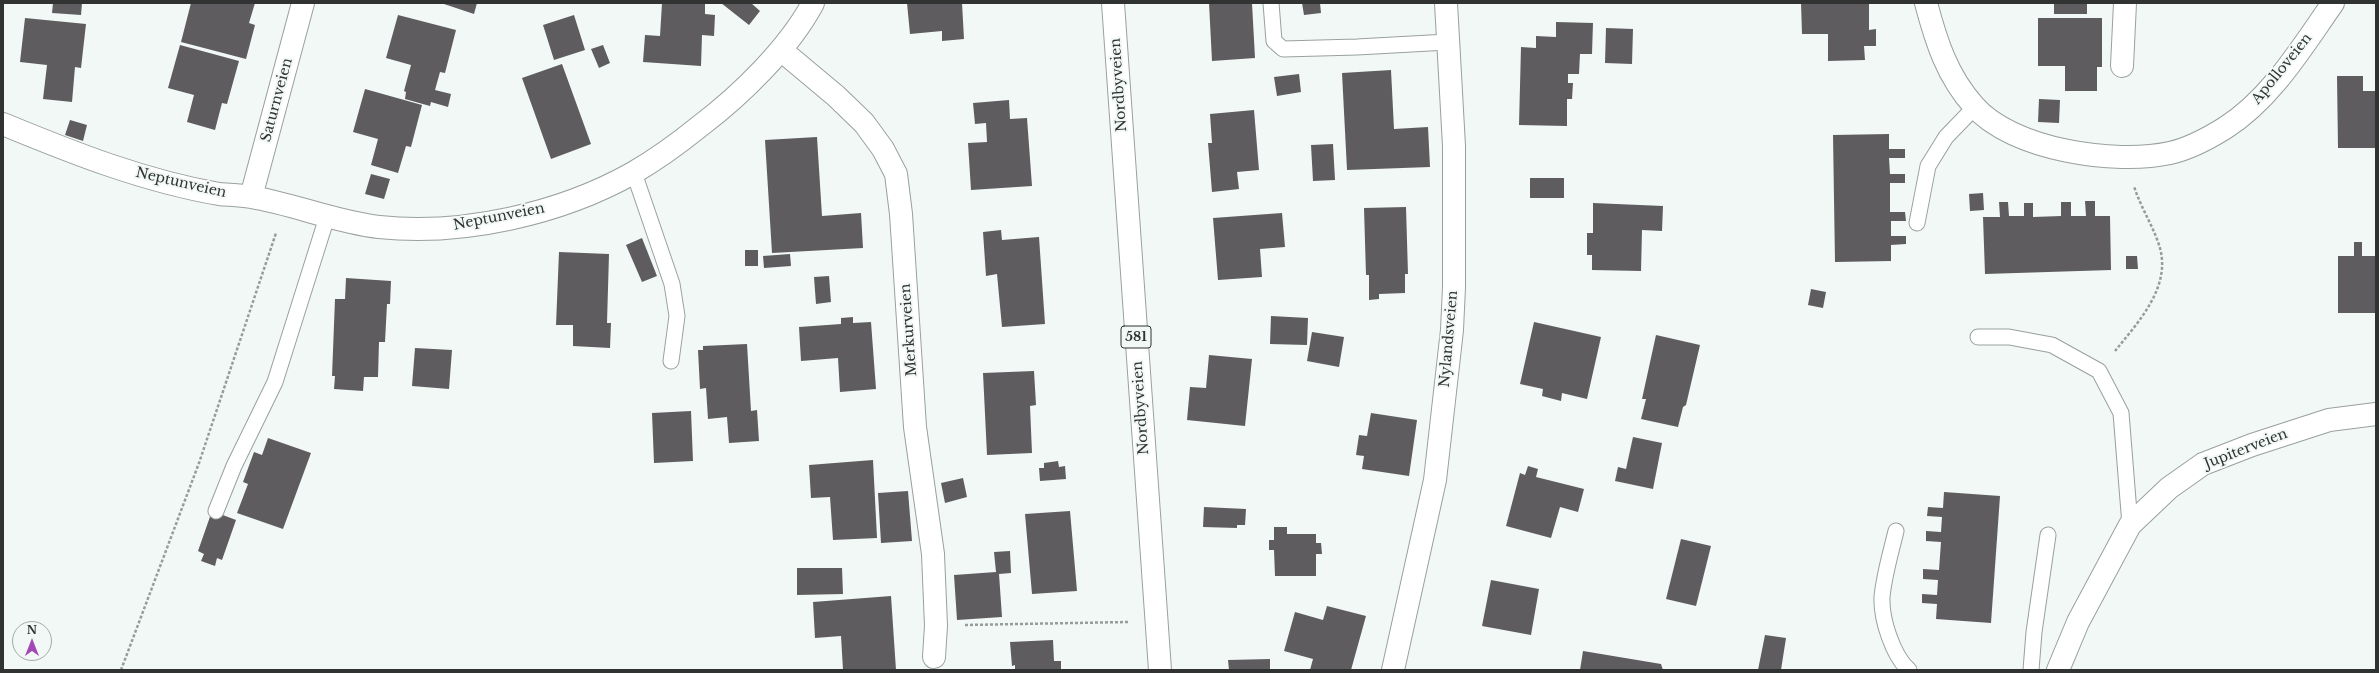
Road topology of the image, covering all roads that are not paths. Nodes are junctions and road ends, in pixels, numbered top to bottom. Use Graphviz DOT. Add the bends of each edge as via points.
graph roads {
  1 [pos="303,3"];
  2 [pos="814,3"];
  3 [pos="1113,3"];
  4 [pos="1271,3"];
  5 [pos="1446,3"];
  6 [pos="1926,3"];
  7 [pos="2125,3"];
  8 [pos="2333,3"];
  9 [pos="1448,42"];
  10 [pos="781,50"];
  11 [pos="2122,66"];
  12 [pos="1975,107"];
  13 [pos="3,124"];
  14 [pos="634,173"];
  15 [pos="251,197"];
  16 [pos="327,217"];
  17 [pos="1917,223"];
  18 [pos="1978,337"];
  19 [pos="671,361"];
  20 [pos="2376,414"];
  21 [pos="216,511"];
  22 [pos="2130,526"];
  23 [pos="1896,531"];
  24 [pos="2048,535"];
  25 [pos="934,657"];
  26 [pos="1160,670"];
  27 [pos="1393,670"];
  28 [pos="1909,670"];
  29 [pos="2031,670"];
  30 [pos="2058,670"];
  1 -- 15 [label="street, Saturnveien"];
  2 -- 10 [label="street, Neptunveien"];
  3 -- 26 [label="street, Nordbyveien / 581"];
  4 -- 9 [label="lane" via="1274,40 1283,48"];
  5 -- 9 [label="street, Nylandsveien"];
  6 -- 12 [label="street, Apolloveien" via="1944,62"];
  7 -- 11 [label="street"];
  8 -- 12 [label="street, Apolloveien" via="2264,95 2225,129 2171,153 2126,158 2076,153 2046,146 2018,136"];
  9 -- 27 [label="street, Nylandsveien" via="1454,146 1452,330 1435,480"];
  10 -- 14 [label="street, Neptunveien" via="717,113 669,151"];
  10 -- 25 [label="street, Merkurveien" via="864,123 883,149 896,174 915,427 933,554 936,626"];
  12 -- 17 [label="lane" via="1946,137 1928,166"];
  13 -- 15 [label="street, Neptunveien" via="91,160 128,172 219,194"];
  14 -- 16 [label="street, Neptunveien" via="584,197 540,210 471,225 444,228 379,227"];
  14 -- 19 [label="lane" via="672,284 677,316"];
  15 -- 16 [label="street, Neptunveien"];
  16 -- 21 [label="lane" via="275,382 234,466"];
  18 -- 22 [label="lane" via="2009,337 2052,345 2100,370 2120,413"];
  20 -- 22 [label="street, Jupiterveien" via="2329,420 2203,464 2168,488"];
  22 -- 30 [label="street, Jupiterveien" via="2078,622"];
  23 -- 28 [label="lane" via="1882,598 1888,634 1902,663"];
  24 -- 29 [label="lane"];
}
